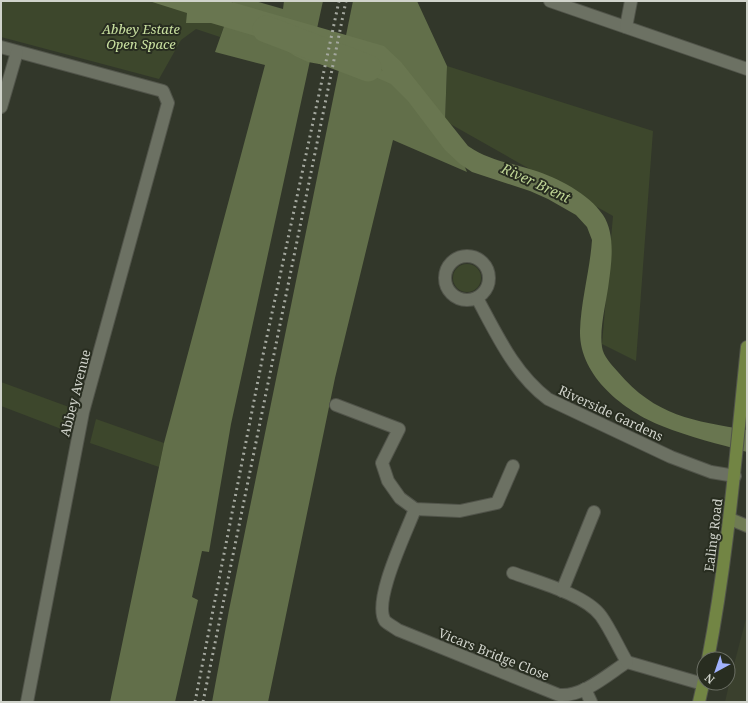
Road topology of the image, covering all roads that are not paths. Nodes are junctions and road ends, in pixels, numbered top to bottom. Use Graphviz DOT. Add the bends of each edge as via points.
graph roads {
  1 [pos="550,1"];
  2 [pos="631,1"];
  3 [pos="626,27"];
  4 [pos="1,47"];
  5 [pos="17,52"];
  6 [pos="747,69"];
  7 [pos="1,107"];
  8 [pos="476,298"];
  9 [pos="747,347"];
  10 [pos="336,405"];
  11 [pos="513,466"];
  12 [pos="735,476"];
  13 [pos="415,509"];
  14 [pos="594,512"];
  15 [pos="730,519"];
  16 [pos="747,526"];
  17 [pos="513,573"];
  18 [pos="562,591"];
  19 [pos="709,651"];
  20 [pos="627,662"];
  21 [pos="696,680"];
  22 [pos="585,690"];
  23 [pos="702,691"];
  24 [pos="27,702"];
  25 [pos="592,702"];
  26 [pos="699,702"];
  1 -- 3 [label="street"];
  2 -- 3 [label="street"];
  3 -- 6 [label="street"];
  4 -- 5 [label="street"];
  5 -- 7 [label="street"];
  5 -- 24 [label="street, Abbey Avenue" via="163,90 168,103 83,412"];
  8 -- 12 [label="street, Riverside Gardens" via="511,362 534,389 548,399 671,457 711,472"];
  9 -- 12 [label="main road, Ealing Road"];
  10 -- 13 [label="street" via="399,429 382,463 388,481 400,498"];
  11 -- 13 [label="street" via="497,503 460,511"];
  12 -- 15 [label="main road, Ealing Road"];
  13 -- 22 [label="street, Vicars Bridge Close" via="388,577 382,612 386,621 398,630 559,695 566,696"];
  14 -- 18 [label="street"];
  15 -- 16 [label="main road"];
  15 -- 19 [label="main road, Ealing Road"];
  17 -- 18 [label="street"];
  18 -- 20 [label="street" via="594,608"];
  20 -- 21 [label="street"];
  20 -- 22 [label="street, Vicars Bridge Close"];
  22 -- 25 [label="street"];
  23 -- 26 [label="main road"];
}
